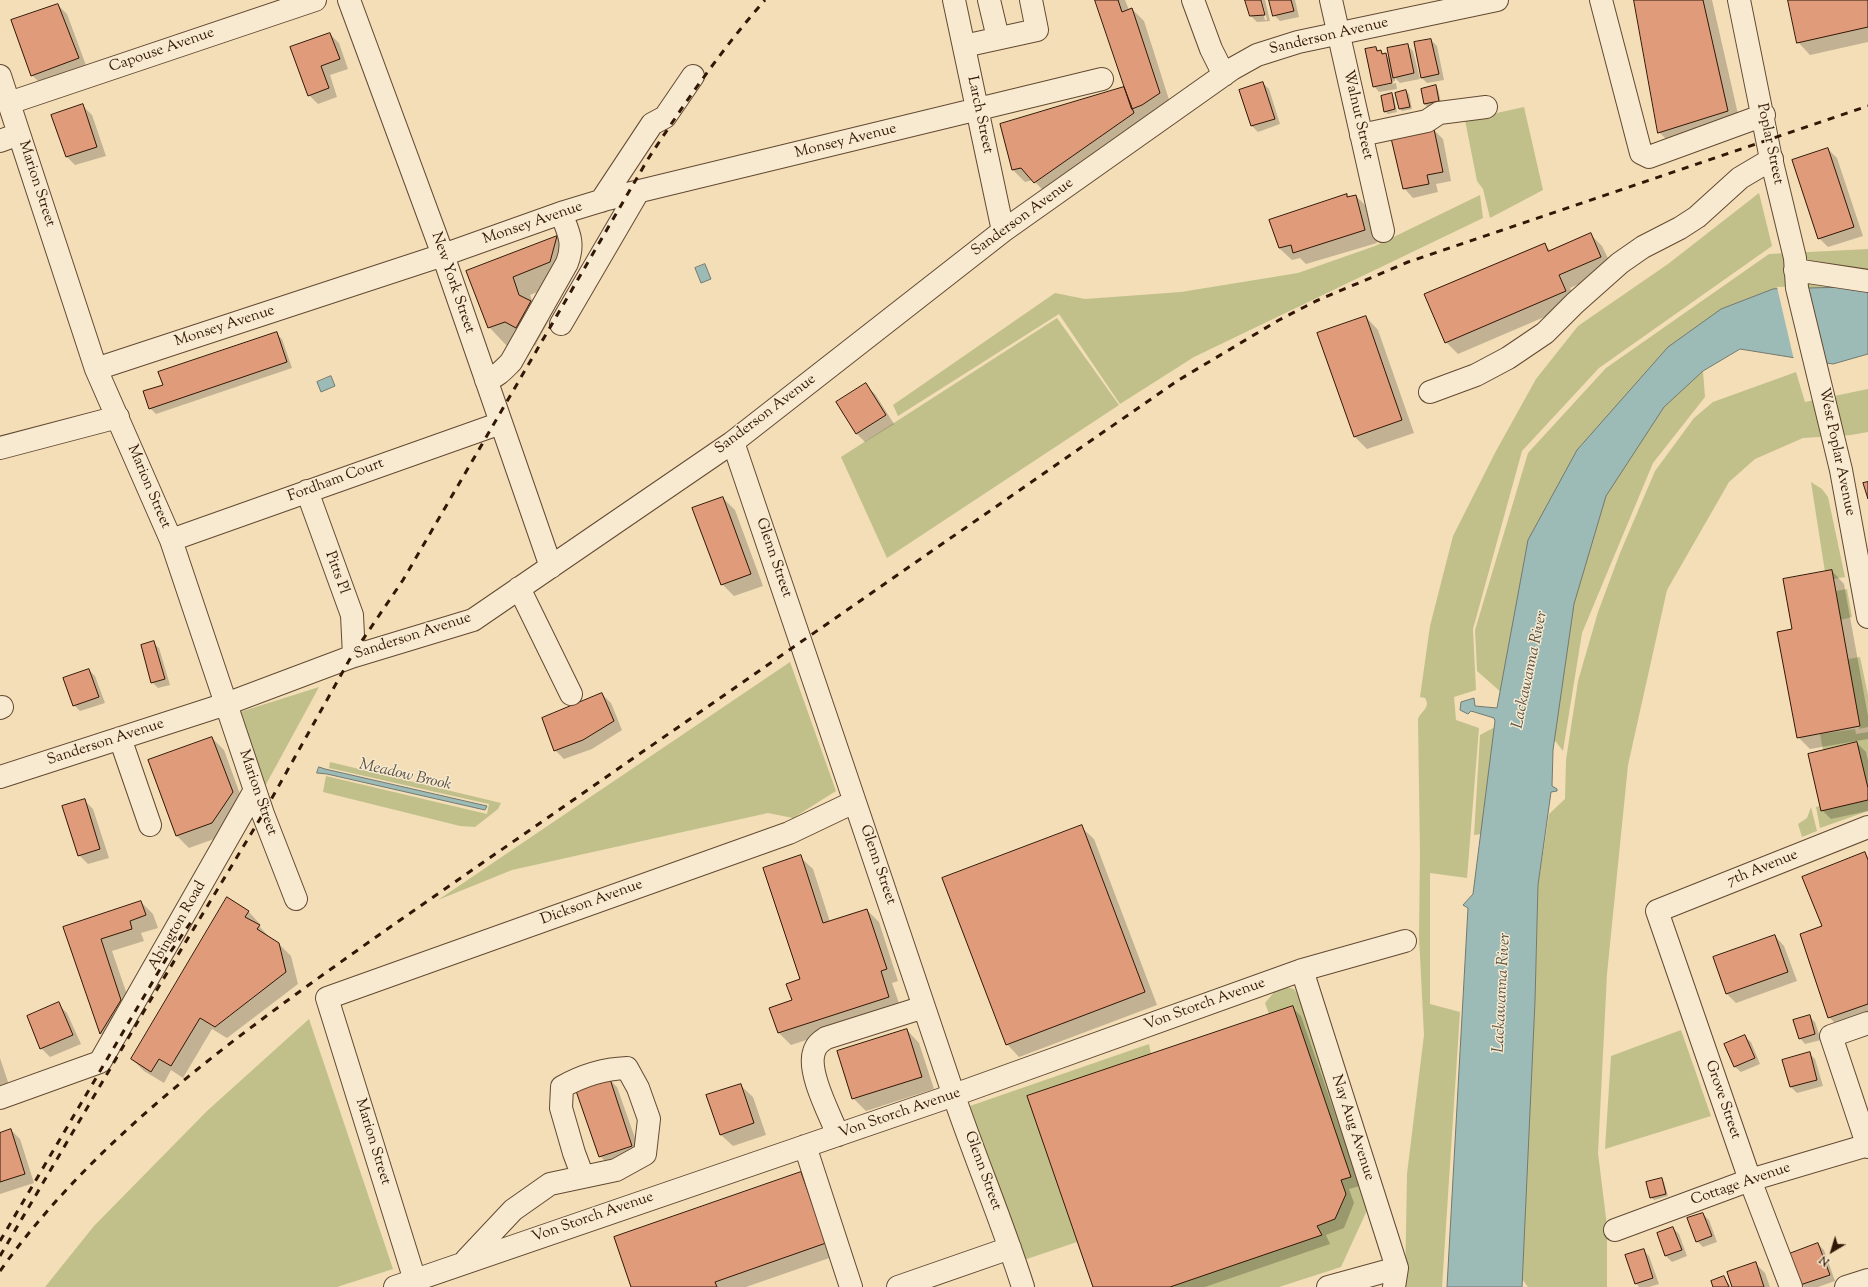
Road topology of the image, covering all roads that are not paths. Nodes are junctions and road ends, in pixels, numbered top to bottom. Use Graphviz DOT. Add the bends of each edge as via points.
graph roads {
  1 [pos="315,0"];
  2 [pos="349,0"];
  3 [pos="954,0"];
  4 [pos="989,0"];
  5 [pos="1031,0"];
  6 [pos="1193,0"];
  7 [pos="1331,0"];
  8 [pos="1497,0"];
  9 [pos="1601,0"];
  10 [pos="1739,0"];
  11 [pos="1338,34"];
  12 [pos="998,38"];
  13 [pos="964,46"];
  14 [pos="1224,75"];
  15 [pos="0,76"];
  16 [pos="693,76"];
  17 [pos="1102,79"];
  18 [pos="9,103"];
  19 [pos="1486,107"];
  20 [pos="978,110"];
  21 [pos="1764,115"];
  22 [pos="1361,135"];
  23 [pos="10,137"];
  24 [pos="1772,159"];
  25 [pos="638,192"];
  26 [pos="601,201"];
  27 [pos="561,213"];
  28 [pos="1003,231"];
  29 [pos="1383,231"];
  30 [pos="443,255"];
  31 [pos="1796,279"];
  32 [pos="1868,281"];
  33 [pos="561,324"];
  34 [pos="96,369"];
  35 [pos="486,380"];
  36 [pos="1430,392"];
  37 [pos="118,416"];
  38 [pos="501,423"];
  39 [pos="733,442"];
  40 [pos="0,448"];
  41 [pos="307,491"];
  42 [pos="171,540"];
  43 [pos="551,566"];
  44 [pos="519,588"];
  45 [pos="1868,617"];
  46 [pos="354,656"];
  47 [pos="571,694"];
  48 [pos="226,704"];
  49 [pos="120,738"];
  50 [pos="0,777"];
  51 [pos="255,790"];
  52 [pos="854,802"];
  53 [pos="150,825"];
  54 [pos="1868,827"];
  55 [pos="296,899"];
  56 [pos="1657,911"];
  57 [pos="1405,941"];
  58 [pos="1302,970"];
  59 [pos="327,998"];
  60 [pos="924,1007"];
  61 [pos="1868,1023"];
  62 [pos="954,1095"];
  63 [pos="0,1098"];
  64 [pos="838,1135"];
  65 [pos="805,1146"];
  66 [pos="1868,1146"];
  67 [pos="583,1177"];
  68 [pos="1750,1180"];
  69 [pos="1615,1230"];
  70 [pos="1010,1248"];
  71 [pos="464,1262"];
  72 [pos="1395,1278"];
  73 [pos="1868,1280"];
  74 [pos="409,1285"];
  75 [pos="851,1287"];
  76 [pos="898,1287"];
  77 [pos="1023,1287"];
  78 [pos="1328,1287"];
  79 [pos="1791,1287"];
  80 [pos="1846,1287"];
  1 -- 18 [label="street, Capouse Avenue"];
  2 -- 30 [label="street, New York Street"];
  3 -- 13 [label="street, Larch Street"];
  4 -- 12 [label="street"];
  5 -- 12 [label="street" via="1037,30"];
  6 -- 14 [label="street" via="1211,49"];
  7 -- 11 [label="street, Walnut Street"];
  8 -- 11 [label="street, Sanderson Avenue"];
  9 -- 21 [label="street" via="1641,153 1649,157"];
  10 -- 21 [label="street, Poplar Street"];
  11 -- 14 [label="street, Sanderson Avenue" via="1257,55"];
  11 -- 22 [label="street, Walnut Street"];
  12 -- 13 [label="street"];
  13 -- 20 [label="street, Larch Street"];
  14 -- 28 [label="street, Sanderson Avenue"];
  15 -- 18 [label="street, Marion Street"];
  16 -- 26 [label="street" via="665,117 652,124"];
  17 -- 20 [label="street, Monsey Avenue"];
  18 -- 23 [label="street, Marion Street"];
  19 -- 22 [label="street" via="1440,113 1427,121"];
  20 -- 25 [label="street, Monsey Avenue"];
  20 -- 28 [label="street, Larch Street"];
  21 -- 24 [label="street, Poplar Street"];
  22 -- 29 [label="street, Walnut Street"];
  23 -- 34 [label="street, Marion Street"];
  24 -- 31 [label="street, Poplar Street" via="1793,248"];
  24 -- 36 [label="street" via="1740,178 1697,217 1643,247 1620,264 1575,303 1545,334 1476,375"];
  25 -- 26 [label="street, Monsey Avenue"];
  25 -- 33 [label="street"];
  26 -- 27 [label="street, Monsey Avenue"];
  27 -- 30 [label="street, Monsey Avenue"];
  27 -- 35 [label="street" via="572,246 567,262 511,362 494,378"];
  28 -- 39 [label="street, Sanderson Avenue"];
  30 -- 34 [label="street, Monsey Avenue"];
  30 -- 35 [label="street, New York Street"];
  31 -- 32 [label="street"];
  31 -- 45 [label="street, West Poplar Avenue" via="1842,470"];
  34 -- 37 [label="street, Marion Street"];
  35 -- 38 [label="street, New York Street"];
  37 -- 40 [label="street"];
  37 -- 42 [label="street, Marion Street"];
  38 -- 41 [label="street, Fordham Court"];
  38 -- 43 [label="street, New York Street"];
  39 -- 43 [label="street, Sanderson Avenue"];
  39 -- 52 [label="street, Glenn Street"];
  41 -- 42 [label="street, Fordham Court"];
  41 -- 46 [label="street, Pitts Pl" via="352,615"];
  42 -- 48 [label="street, Marion Street"];
  43 -- 44 [label="street, Sanderson Avenue"];
  44 -- 46 [label="street, Sanderson Avenue" via="473,620"];
  44 -- 47 [label="street"];
  46 -- 48 [label="street, Sanderson Avenue"];
  48 -- 49 [label="street, Sanderson Avenue"];
  48 -- 51 [label="street, Marion Street"];
  49 -- 50 [label="street, Sanderson Avenue"];
  49 -- 53 [label="street"];
  51 -- 55 [label="street, Marion Street"];
  51 -- 63 [label="street, Abington Road" via="100,1062"];
  52 -- 59 [label="street, Dickson Avenue" via="789,833"];
  52 -- 60 [label="street, Glenn Street" via="882,877"];
  54 -- 56 [label="street, 7th Avenue"];
  56 -- 68 [label="street, Grove Street"];
  57 -- 58 [label="street, Von Storch Avenue"];
  58 -- 62 [label="street, Von Storch Avenue"];
  58 -- 72 [label="street, Nay Aug Avenue"];
  59 -- 74 [label="street, Marion Street"];
  60 -- 62 [label="street, Glenn Street"];
  60 -- 64 [label="street" via="826,1038 817,1045 813,1054 813,1072"];
  61 -- 66 [label="street" via="1831,1036"];
  62 -- 64 [label="street, Von Storch Avenue"];
  62 -- 70 [label="street, Glenn Street"];
  64 -- 65 [label="street, Von Storch Avenue"];
  65 -- 71 [label="street, Von Storch Avenue"];
  65 -- 75 [label="street"];
  66 -- 68 [label="street, Cottage Avenue"];
  67 -- 67 [label="street" via="616,1170 645,1154 649,1119 638,1088 627,1068 608,1069 578,1077 562,1087 562,1108"];
  67 -- 71 [label="street" via="550,1184 520,1206"];
  68 -- 69 [label="street, Cottage Avenue"];
  68 -- 79 [label="street, Grove Street"];
  70 -- 76 [label="street"];
  70 -- 77 [label="street, Glenn Street"];
  71 -- 74 [label="street, Von Storch Avenue"];
  72 -- 78 [label="street"];
  73 -- 80 [label="street"];
}
